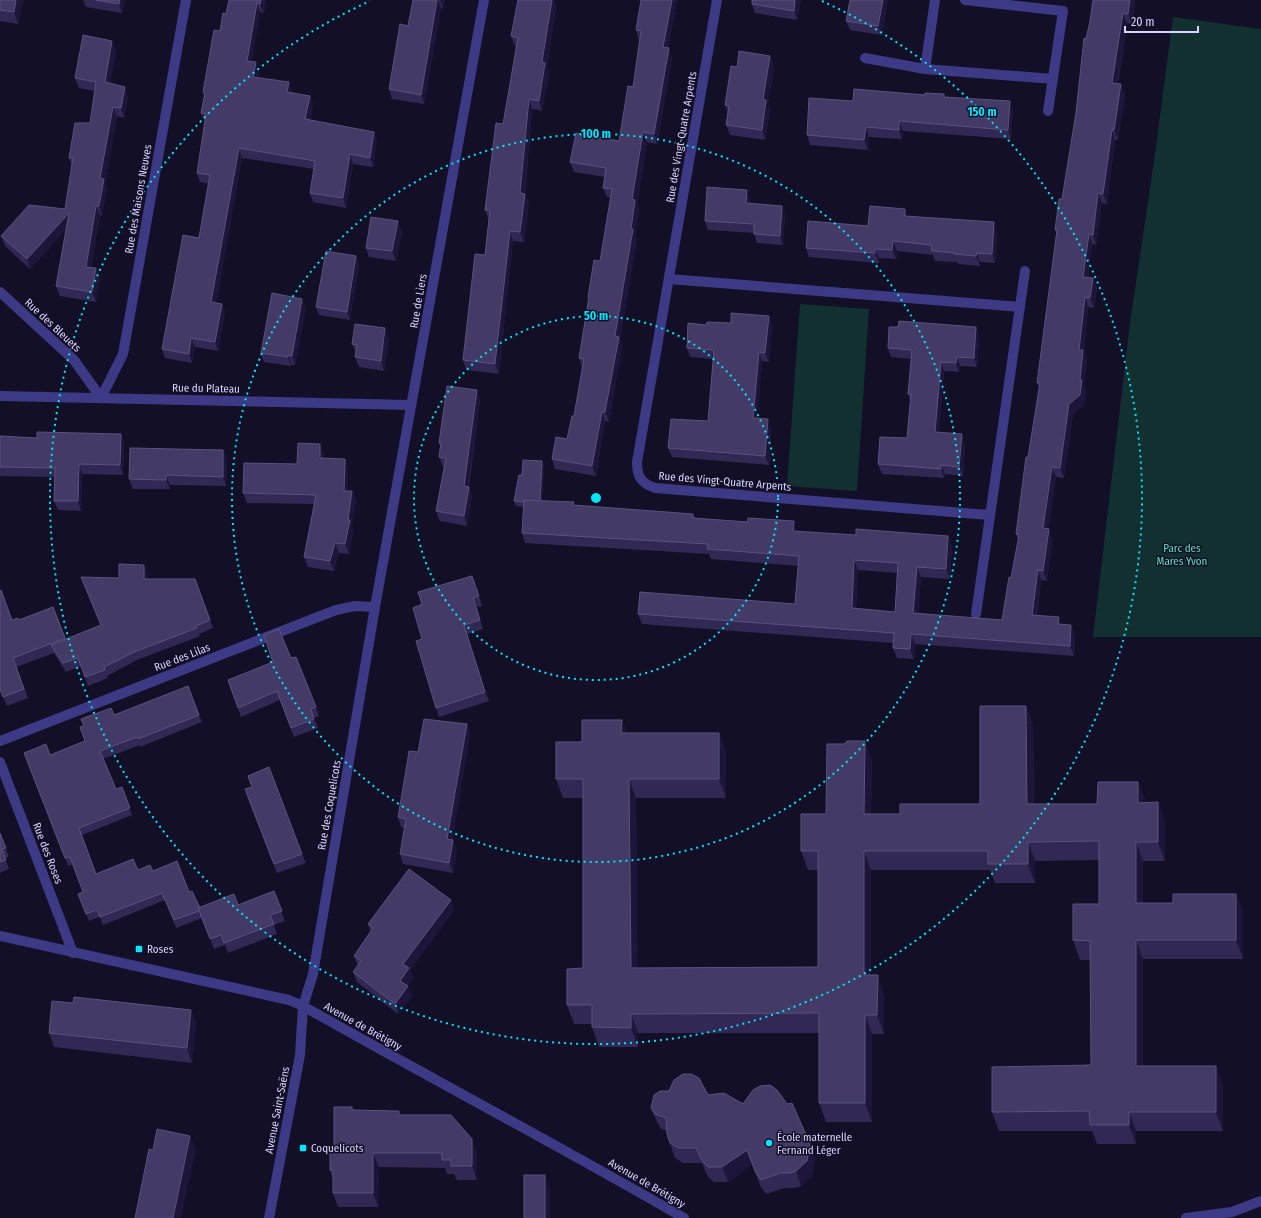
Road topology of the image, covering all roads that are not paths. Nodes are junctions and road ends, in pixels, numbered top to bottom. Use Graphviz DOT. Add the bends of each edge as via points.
graph roads {
  1 [pos="186,0"];
  2 [pos="484,0"];
  3 [pos="717,0"];
  4 [pos="935,0"];
  5 [pos="965,0"];
  6 [pos="865,58"];
  7 [pos="925,69"];
  8 [pos="1052,78"];
  9 [pos="1048,111"];
  10 [pos="1025,271"];
  11 [pos="669,279"];
  12 [pos="0,292"];
  13 [pos="1020,307"];
  14 [pos="0,396"];
  15 [pos="100,398"];
  16 [pos="411,406"];
  17 [pos="989,515"];
  18 [pos="375,607"];
  19 [pos="976,614"];
  20 [pos="0,741"];
  21 [pos="0,762"];
  22 [pos="0,936"];
  23 [pos="73,953"];
  24 [pos="303,1006"];
  25 [pos="1261,1201"];
  26 [pos="268,1218"];
  27 [pos="684,1218"];
  28 [pos="1186,1218"];
  1 -- 15 [label="street, Rue des Maisons Neuves" via="123,354"];
  2 -- 16 [label="street, Rue de Liers"];
  3 -- 11 [label="street, Rue des Vingt-Quatre Arpents"];
  4 -- 7 [label="street"];
  5 -- 8 [label="street" via="1063,11"];
  6 -- 7 [label="street"];
  7 -- 8 [label="street"];
  8 -- 9 [label="street"];
  10 -- 13 [label="street"];
  11 -- 13 [label="street"];
  11 -- 17 [label="street, Rue des Vingt-Quatre Arpents" via="637,462 637,473 643,483 655,488"];
  12 -- 15 [label="street, Rue des Bleuets" via="74,360"];
  13 -- 17 [label="street"];
  14 -- 15 [label="street, Rue du Plateau"];
  15 -- 16 [label="street, Rue du Plateau"];
  16 -- 18 [label="street, Rue de Liers"];
  17 -- 19 [label="street"];
  18 -- 20 [label="street, Rue des Lilas" via="355,606 336,610"];
  18 -- 24 [label="street, Rue des Coquelicots" via="313,974"];
  21 -- 23 [label="street, Rue des Roses"];
  22 -- 23 [label="street, Avenue de Brétigny"];
  23 -- 24 [label="street, Avenue de Brétigny" via="279,998"];
  24 -- 26 [label="street, Avenue Saint-Saëns" via="300,1055"];
  24 -- 27 [label="street, Avenue de Brétigny"];
  25 -- 28 [label="street" via="1232,1212"];
}
